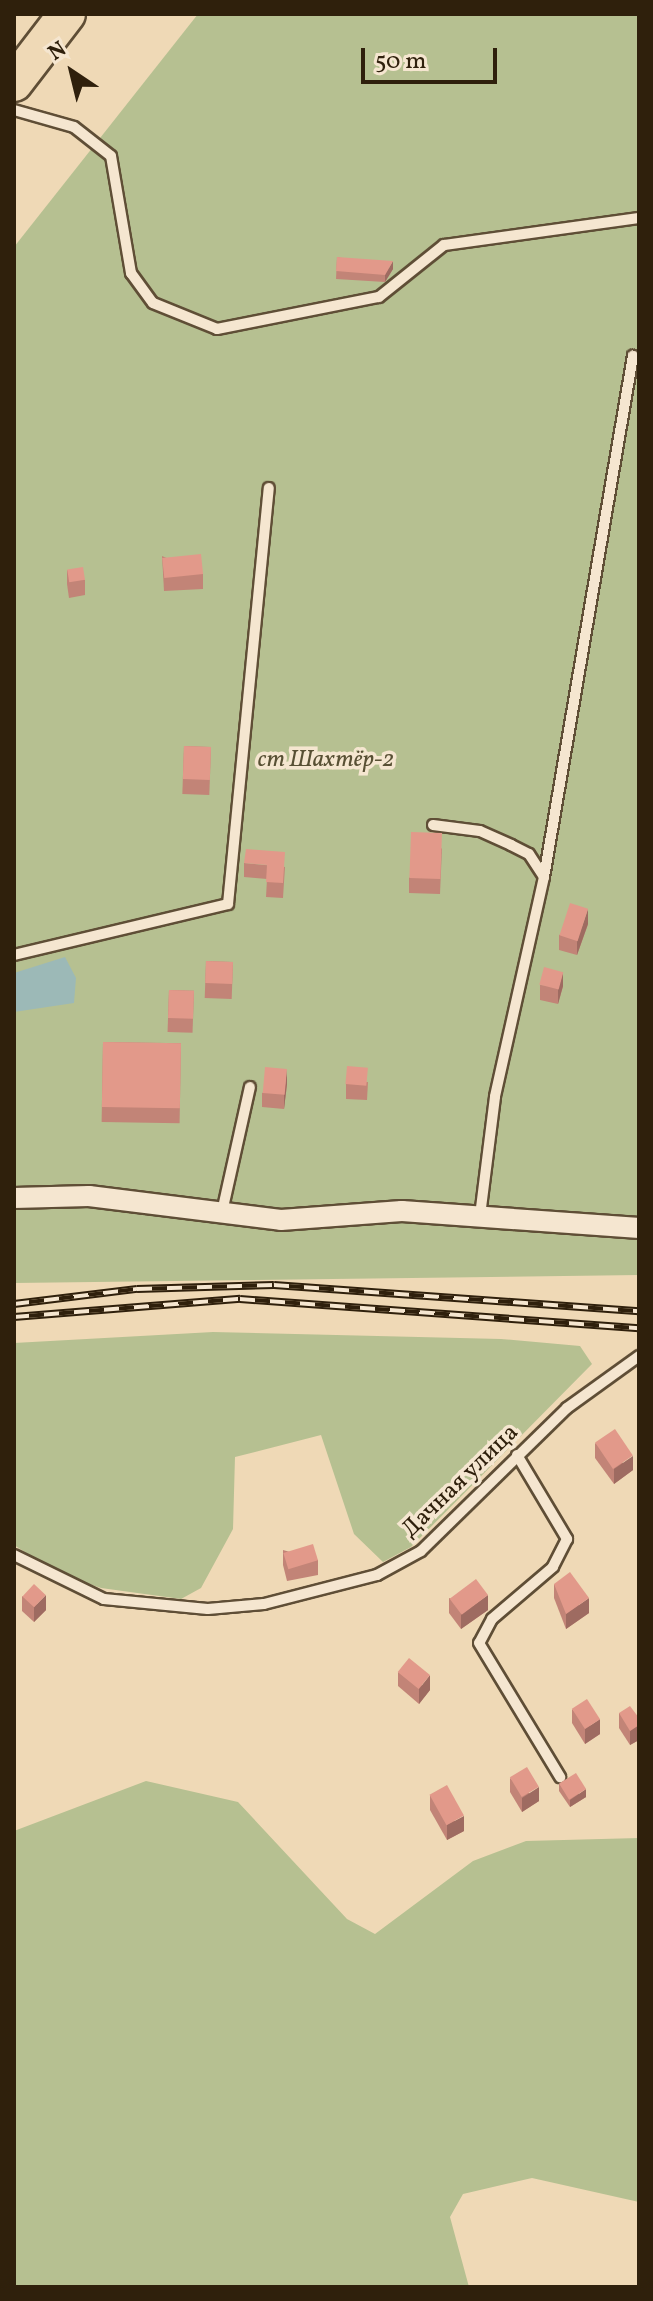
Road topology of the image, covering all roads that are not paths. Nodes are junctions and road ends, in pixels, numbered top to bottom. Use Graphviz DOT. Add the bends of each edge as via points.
graph roads {
  1 [pos="67,14"];
  2 [pos="14,83"];
  3 [pos="14,110"];
  4 [pos="639,218"];
  5 [pos="633,356"];
  6 [pos="269,488"];
  7 [pos="433,825"];
  8 [pos="544,877"];
  9 [pos="14,955"];
  10 [pos="250,1087"];
  11 [pos="14,1198"];
  12 [pos="222,1212"];
  13 [pos="480,1215"];
  14 [pos="639,1228"];
  15 [pos="639,1356"];
  16 [pos="517,1455"];
  17 [pos="14,1555"];
  18 [pos="560,1777"];
  1 -- 2 [label="highway"];
  3 -- 4 [label="lane" via="74,127 111,156 131,273 153,303 217,329 379,297 444,245 524,228"];
  5 -- 8 [label="lane"];
  6 -- 9 [label="lane" via="228,904"];
  7 -- 8 [label="lane" via="480,831 511,845 529,854"];
  8 -- 13 [label="lane" via="495,1097"];
  10 -- 12 [label="lane"];
  11 -- 12 [label="street" via="89,1196"];
  12 -- 13 [label="street" via="281,1220 402,1211"];
  13 -- 14 [label="street"];
  15 -- 16 [label="lane, Дачная улица" via="614,1368"];
  16 -- 17 [label="lane, Дачная улица" via="402,1563 264,1604 208,1609 104,1599"];
  16 -- 18 [label="lane" via="567,1539 553,1567 492,1619 479,1643"];
}
